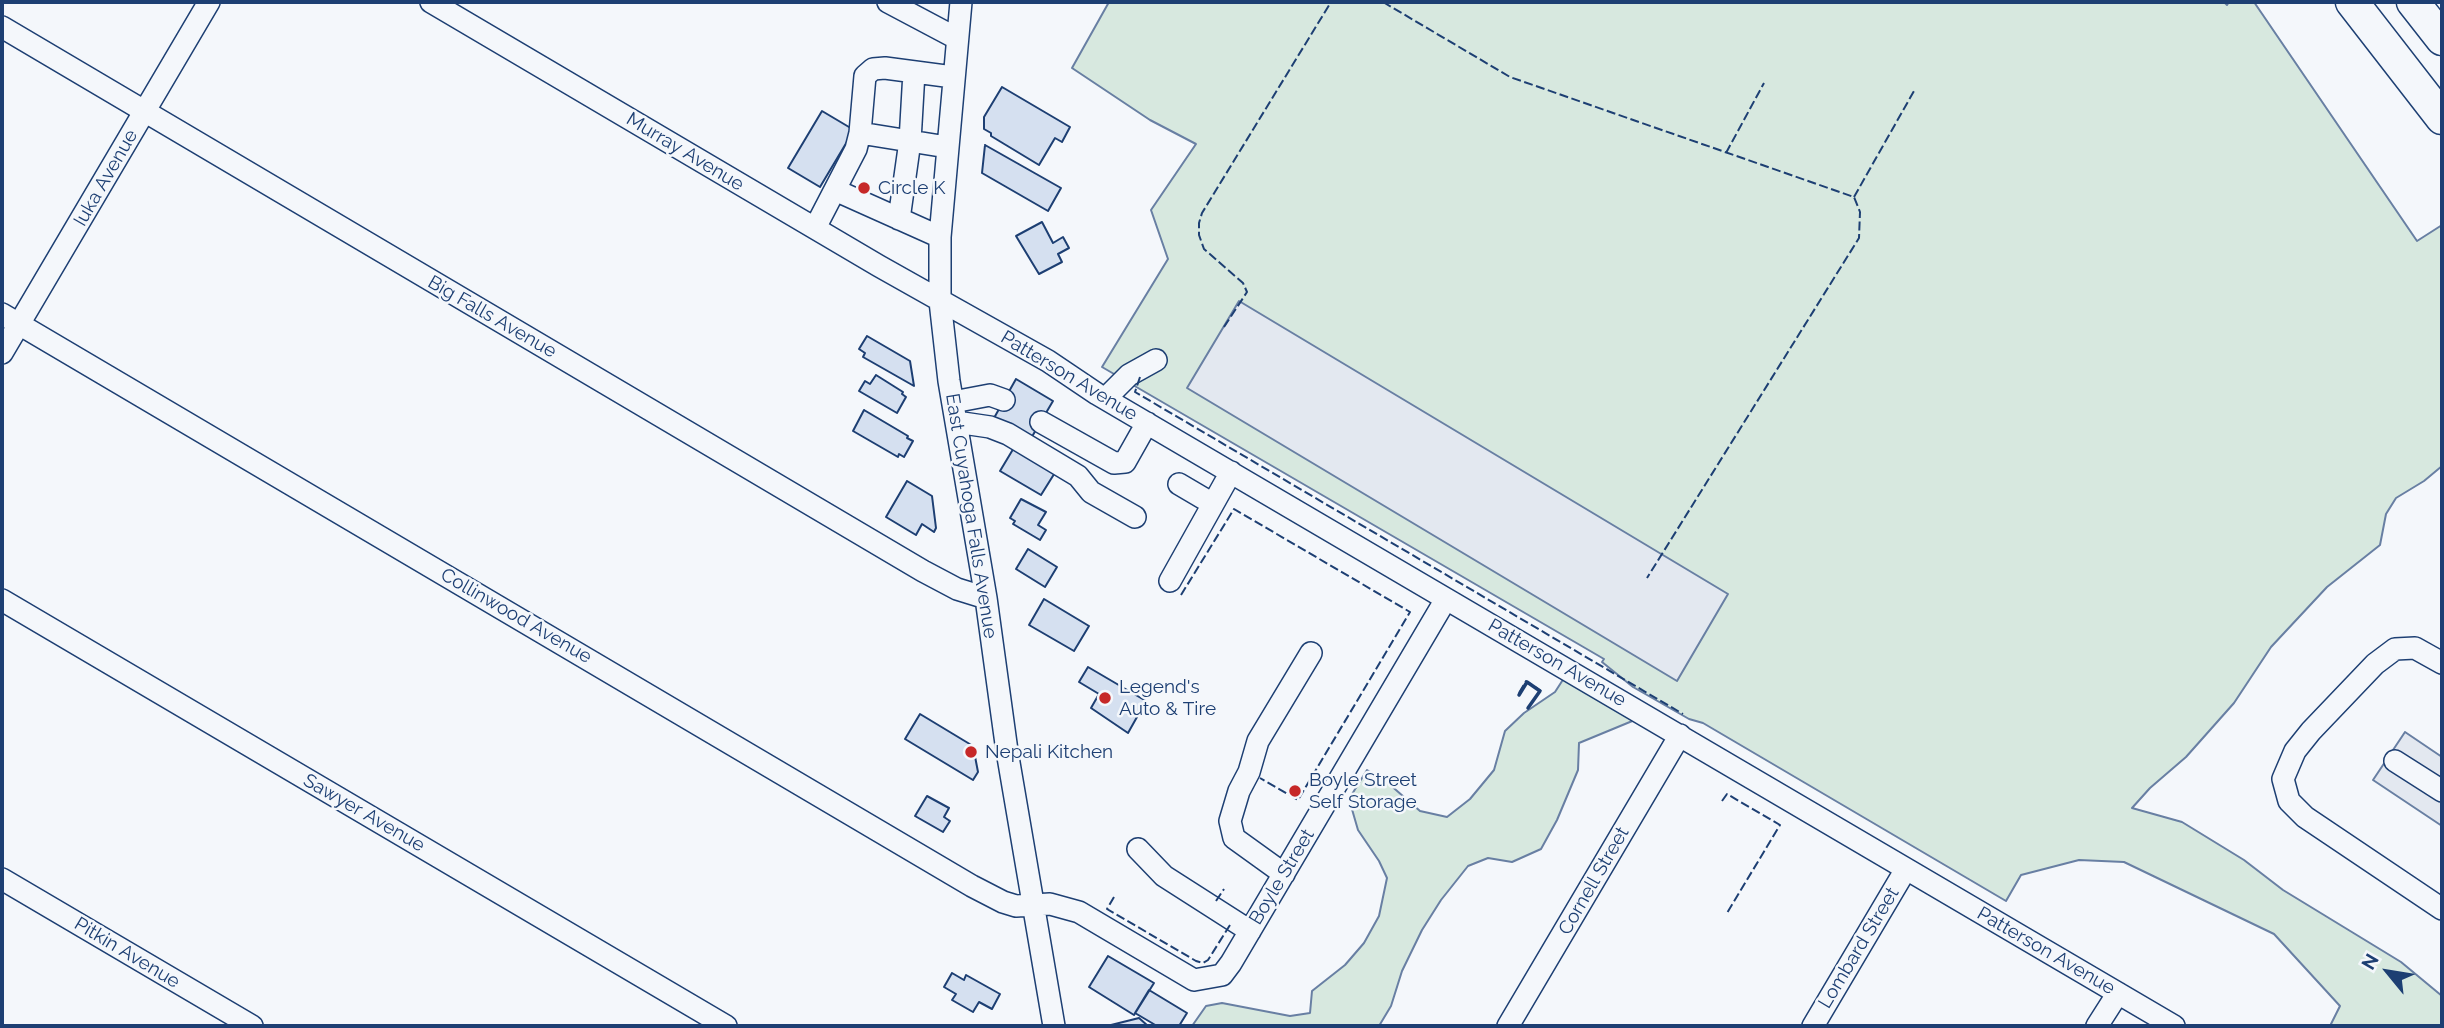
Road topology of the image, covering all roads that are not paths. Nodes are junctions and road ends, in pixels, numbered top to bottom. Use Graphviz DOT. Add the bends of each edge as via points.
graph roads {
  1 [pos="209,2"];
  2 [pos="431,2"];
  3 [pos="888,2"];
  4 [pos="961,2"];
  5 [pos="2353,2"];
  6 [pos="2413,2"];
  7 [pos="2,27"];
  8 [pos="956,38"];
  9 [pos="2442,39"];
  10 [pos="914,72"];
  11 [pos="953,77"];
  12 [pos="144,112"];
  13 [pos="2442,118"];
  14 [pos="860,133"];
  15 [pos="910,141"];
  16 [pos="947,147"];
  17 [pos="835,190"];
  18 [pos="899,219"];
  19 [pos="815,228"];
  20 [pos="940,237"];
  21 [pos="940,301"];
  22 [pos="10,319"];
  23 [pos="2,353"];
  24 [pos="1156,360"];
  25 [pos="1106,398"];
  26 [pos="1004,400"];
  27 [pos="955,412"];
  28 [pos="1041,422"];
  29 [pos="1147,423"];
  30 [pos="1231,472"];
  31 [pos="1179,484"];
  32 [pos="1213,504"];
  33 [pos="1135,517"];
  34 [pos="1170,581"];
  35 [pos="986,598"];
  36 [pos="1446,599"];
  37 [pos="2,600"];
  38 [pos="1311,653"];
  39 [pos="2442,663"];
  40 [pos="1680,735"];
  41 [pos="2395,761"];
  42 [pos="2442,791"];
  43 [pos="1138,849"];
  44 [pos="1906,869"];
  45 [pos="1284,874"];
  46 [pos="2,879"];
  47 [pos="1034,905"];
  48 [pos="2442,909"];
  49 [pos="1250,931"];
  50 [pos="2118,993"];
  51 [pos="252,1026"];
  52 [pos="726,1026"];
  53 [pos="1054,1026"];
  54 [pos="1508,1026"];
  55 [pos="1813,1026"];
  56 [pos="2097,1026"];
  57 [pos="2174,1026"];
  1 -- 12 [label="street, Iuka Avenue"];
  2 -- 19 [label="street, Murray Avenue"];
  3 -- 8 [label="street"];
  4 -- 8 [label="street, East Cuyahoga Falls Avenue"];
  5 -- 13 [label="highway"];
  6 -- 9 [label="highway"];
  7 -- 12 [label="street, Big Falls Avenue"];
  8 -- 11 [label="street, East Cuyahoga Falls Avenue"];
  10 -- 11 [label="street"];
  10 -- 14 [label="street" via="873,69 865,76"];
  10 -- 15 [label="street"];
  11 -- 16 [label="street, East Cuyahoga Falls Avenue"];
  12 -- 22 [label="street, Iuka Avenue"];
  12 -- 35 [label="street, Big Falls Avenue" via="923,571"];
  14 -- 15 [label="street"];
  14 -- 17 [label="street"];
  15 -- 16 [label="street"];
  15 -- 18 [label="street"];
  16 -- 20 [label="street, East Cuyahoga Falls Avenue"];
  17 -- 18 [label="street"];
  17 -- 19 [label="street"];
  18 -- 20 [label="street"];
  19 -- 21 [label="street, Murray Avenue"];
  20 -- 21 [label="street, East Cuyahoga Falls Avenue"];
  21 -- 25 [label="street, Patterson Avenue"];
  21 -- 27 [label="street, East Cuyahoga Falls Avenue"];
  22 -- 23 [label="street, Iuka Avenue"];
  22 -- 47 [label="street, Collinwood Avenue" via="972,886 1016,906"];
  24 -- 25 [label="street" via="1129,375"];
  25 -- 29 [label="street, Patterson Avenue"];
  26 -- 27 [label="street" via="990,394"];
  27 -- 33 [label="street" via="1008,434"];
  27 -- 35 [label="street, East Cuyahoga Falls Avenue"];
  28 -- 29 [label="street" via="1114,463 1125,462"];
  29 -- 30 [label="street, Patterson Avenue"];
  30 -- 32 [label="street"];
  30 -- 36 [label="street, Patterson Avenue"];
  31 -- 32 [label="street"];
  32 -- 34 [label="street"];
  35 -- 47 [label="street, East Cuyahoga Falls Avenue"];
  36 -- 40 [label="street, Patterson Avenue"];
  36 -- 45 [label="street, Boyle Street"];
  37 -- 52 [label="street, Sawyer Avenue"];
  38 -- 45 [label="street" via="1258,741 1230,821 1234,838"];
  39 -- 48 [label="street" via="2415,648 2395,649 2311,731 2295,751 2283,779 2289,801 2305,817"];
  40 -- 44 [label="street, Patterson Avenue"];
  40 -- 54 [label="street, Cornell Street"];
  41 -- 42 [label="street"];
  43 -- 49 [label="street" via="1164,876"];
  44 -- 50 [label="street, Patterson Avenue"];
  44 -- 55 [label="street, Lombard Street"];
  45 -- 49 [label="street, Boyle Street"];
  46 -- 51 [label="street, Pitkin Avenue"];
  47 -- 49 [label="street, Boyle Street" via="1079,912 1194,980 1222,975"];
  47 -- 53 [label="street, East Cuyahoga Falls Avenue"];
  50 -- 56 [label="street"];
  50 -- 57 [label="street, Patterson Avenue"];
}
